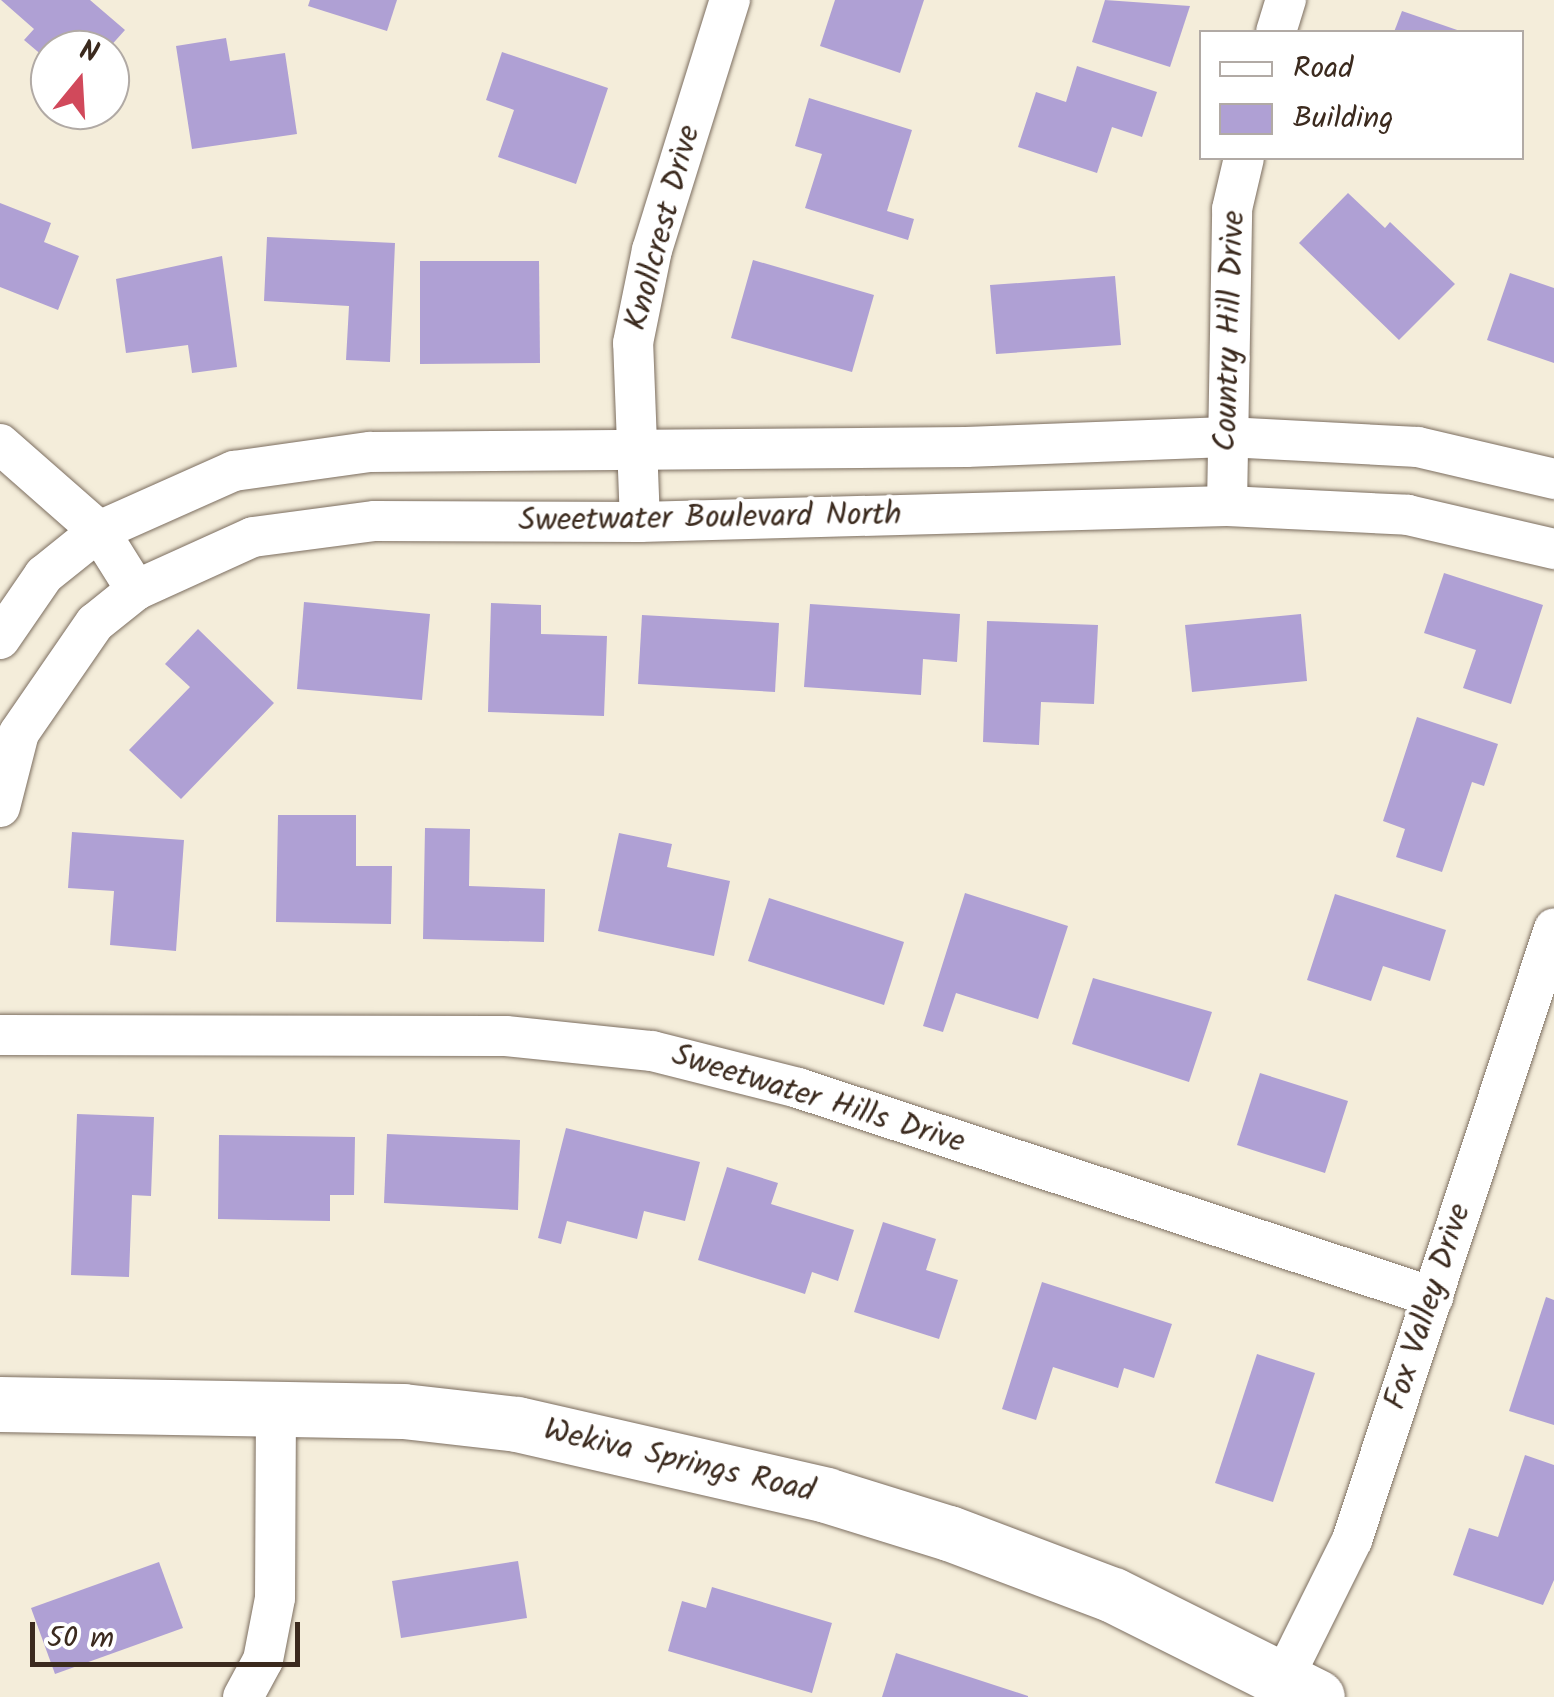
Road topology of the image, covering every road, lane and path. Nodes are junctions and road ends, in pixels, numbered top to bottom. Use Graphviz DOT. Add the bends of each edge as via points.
graph roads {
  1 [pos="730,0"];
  2 [pos="1286,0"];
  3 [pos="1277,30"];
  4 [pos="1244,160"];
  5 [pos="1227,437"];
  6 [pos="0,444"];
  7 [pos="640,453"];
  8 [pos="1554,479"];
  9 [pos="1227,506"];
  10 [pos="640,522"];
  11 [pos="99,531"];
  12 [pos="1554,549"];
  13 [pos="136,590"];
  14 [pos="0,640"];
  15 [pos="0,807"];
  16 [pos="1554,928"];
  17 [pos="0,1034"];
  18 [pos="1433,1297"];
  19 [pos="0,1404"];
  20 [pos="276,1410"];
  21 [pos="1300,1687"];
  22 [pos="242,1697"];
  1 -- 7 [label="street, Knollcrest Drive" via="652,250 633,343"];
  2 -- 3 [label="street"];
  4 -- 5 [label="street, Country Hill Drive" via="1232,209"];
  5 -- 7 [label="street, Sweetwater Boulevard North"];
  5 -- 8 [label="street, Sweetwater Boulevard North" via="1418,447"];
  5 -- 9 [label="street, Country Hill Drive"];
  6 -- 11 [label="street"];
  7 -- 10 [label="street, Knollcrest Drive"];
  7 -- 11 [label="street, Sweetwater Boulevard North" via="370,452 234,471"];
  9 -- 10 [label="street, Sweetwater Boulevard North"];
  9 -- 12 [label="street, Sweetwater Boulevard North" via="1408,516"];
  10 -- 13 [label="street, Sweetwater Boulevard North" via="375,521 271,535"];
  11 -- 13 [label="street"];
  11 -- 14 [label="street, Sweetwater Boulevard North" via="44,575"];
  13 -- 15 [label="street, Sweetwater Boulevard North" via="96,622 19,734"];
  16 -- 18 [label="street, Fox Valley Drive"];
  17 -- 18 [label="street, Sweetwater Hills Drive" via="506,1036 652,1050 798,1088"];
  18 -- 21 [label="street, Fox Valley Drive"];
  19 -- 20 [label="main road, Wekiva Springs Road"];
  20 -- 21 [label="main road, Wekiva Springs Road" via="404,1411 517,1424 826,1495 1113,1595"];
  20 -- 22 [label="street" via="275,1598 263,1660"];
}
